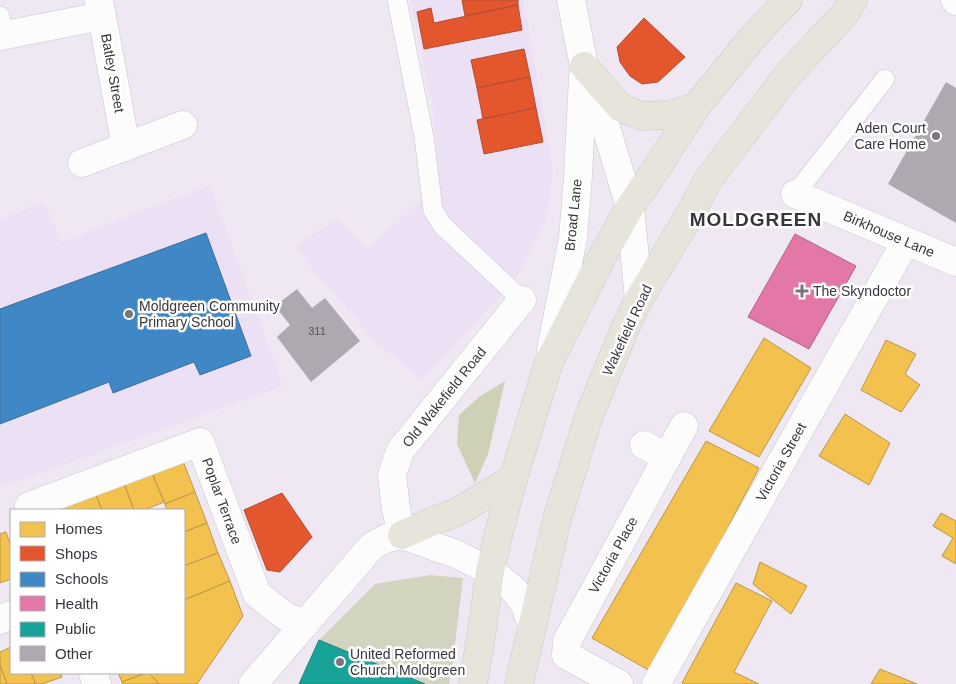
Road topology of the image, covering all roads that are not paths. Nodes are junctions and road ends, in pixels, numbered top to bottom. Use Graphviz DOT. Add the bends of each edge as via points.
graph roads {
  1 [pos="398,0"];
  2 [pos="572,0"];
  3 [pos="788,0"];
  4 [pos="853,0"];
  5 [pos="101,8"];
  6 [pos="1,29"];
  7 [pos="584,66"];
  8 [pos="885,79"];
  9 [pos="696,107"];
  10 [pos="183,125"];
  11 [pos="126,147"];
  12 [pos="82,163"];
  13 [pos="795,194"];
  14 [pos="630,207"];
  15 [pos="906,241"];
  16 [pos="956,262"];
  17 [pos="639,299"];
  18 [pos="522,300"];
  19 [pos="549,362"];
  20 [pos="684,426"];
  21 [pos="513,479"];
  22 [pos="30,508"];
  23 [pos="402,535"];
  24 [pos="490,571"];
  25 [pos="305,624"];
  26 [pos="532,625"];
  27 [pos="253,684"];
  28 [pos="473,684"];
  29 [pos="519,684"];
  30 [pos="619,684"];
  31 [pos="656,684"];
  1 -- 18 [label="lane" via="424,137 433,210 442,226"];
  2 -- 7 [label="street, Broad Lane"];
  3 -- 9 [label="highway"];
  4 -- 17 [label="highway, Wakefield Road" via="844,15 790,72 708,180"];
  5 -- 6 [label="street"];
  5 -- 11 [label="street, Batley Street"];
  7 -- 9 [label="highway" via="621,108 642,116 669,115"];
  7 -- 14 [label="street, Broad Lane"];
  7 -- 19 [label="street, Broad Lane" via="573,238"];
  8 -- 13 [label="lane"];
  9 -- 14 [label="highway"];
  10 -- 11 [label="street"];
  11 -- 12 [label="street"];
  13 -- 15 [label="street, Birkhouse Lane"];
  14 -- 17 [label="street, Broad Lane"];
  14 -- 19 [label="highway"];
  15 -- 16 [label="street, Birkhouse Lane"];
  15 -- 31 [label="street, Victoria Street"];
  17 -- 26 [label="highway, Wakefield Road" via="588,416 557,519"];
  18 -- 23 [label="street, Old Wakefield Road" via="400,452 392,475"];
  19 -- 21 [label="highway"];
  20 -- 30 [label="street, Victoria Place" via="655,451 567,641 566,655"];
  21 -- 23 [label="highway" via="457,512"];
  21 -- 24 [label="highway"];
  22 -- 25 [label="street, Poplar Terrace" via="200,442 257,594 285,616"];
  23 -- 24 [label="street" via="456,554"];
  23 -- 25 [label="street" via="372,546"];
  24 -- 26 [label="street" via="513,589 524,603"];
  24 -- 28 [label="highway"];
  25 -- 27 [label="street"];
  26 -- 29 [label="highway, Wakefield Road"];
}
